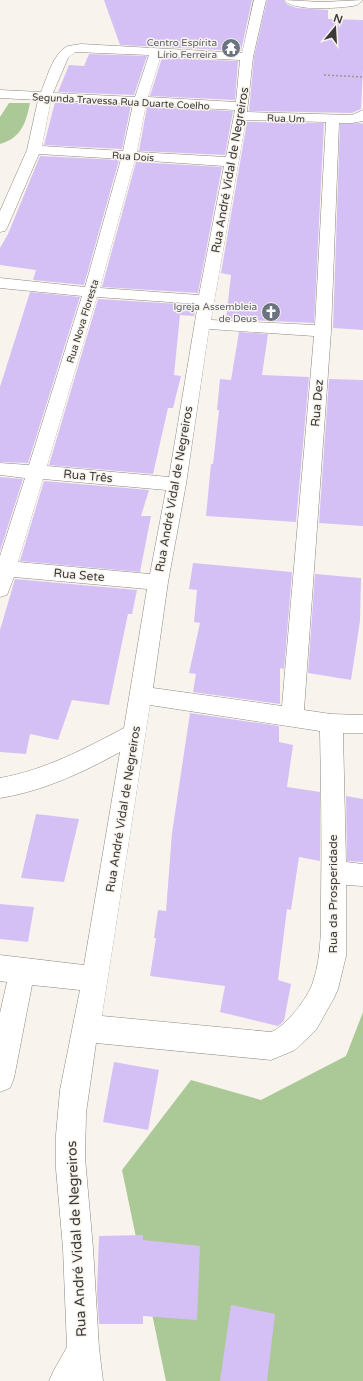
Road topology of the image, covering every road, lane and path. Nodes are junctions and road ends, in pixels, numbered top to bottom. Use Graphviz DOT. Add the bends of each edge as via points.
graph roads {
  1 [pos="260,0"];
  2 [pos="290,0"];
  3 [pos="357,0"];
  4 [pos="157,51"];
  5 [pos="247,57"];
  6 [pos="324,75"];
  7 [pos="363,77"];
  8 [pos="0,94"];
  9 [pos="45,97"];
  10 [pos="140,101"];
  11 [pos="241,111"];
  12 [pos="363,114"];
  13 [pos="333,119"];
  14 [pos="34,150"];
  15 [pos="129,156"];
  16 [pos="232,162"];
  17 [pos="0,228"];
  18 [pos="0,284"];
  19 [pos="91,292"];
  20 [pos="207,300"];
  21 [pos="202,324"];
  22 [pos="323,331"];
  23 [pos="0,469"];
  24 [pos="35,471"];
  25 [pos="177,484"];
  26 [pos="3,569"];
  27 [pos="158,582"];
  28 [pos="0,589"];
  29 [pos="141,694"];
  30 [pos="292,717"];
  31 [pos="330,723"];
  32 [pos="363,724"];
  33 [pos="135,733"];
  34 [pos="0,788"];
  35 [pos="334,872"];
  36 [pos="363,876"];
  37 [pos="11,970"];
  38 [pos="96,979"];
  39 [pos="86,1028"];
  40 [pos="0,1078"];
  41 [pos="84,1367"];
  42 [pos="65,1381"];
  1 -- 5 [label="street, Rua André Vidal de Negreiros"];
  2 -- 3 [label="street" via="316,6"];
  4 -- 5 [label="street"];
  4 -- 9 [label="street" via="72,48 63,56"];
  4 -- 10 [label="street, Rua Nova Floresta"];
  5 -- 11 [label="street, Rua André Vidal de Negreiros"];
  6 -- 7 [label="path"];
  8 -- 9 [label="street, Segunda Travessa Rua Duarte Coelho"];
  9 -- 10 [label="street, Segunda Travessa Rua Duarte Coelho"];
  9 -- 14 [label="street"];
  10 -- 11 [label="street, Segunda Travessa Rua Duarte Coelho"];
  10 -- 15 [label="street, Rua Nova Floresta"];
  11 -- 13 [label="street, Rua Um"];
  11 -- 16 [label="street, Rua André Vidal de Negreiros"];
  12 -- 13 [label="street" via="359,118"];
  13 -- 22 [label="street, Rua Dez"];
  14 -- 15 [label="street, Rua Dois"];
  14 -- 17 [label="street"];
  15 -- 16 [label="street, Rua Dois"];
  15 -- 19 [label="street, Rua Nova Floresta"];
  16 -- 20 [label="street, Rua André Vidal de Negreiros"];
  18 -- 19 [label="street"];
  19 -- 20 [label="street"];
  19 -- 24 [label="street, Rua Nova Floresta"];
  20 -- 21 [label="street, Rua André Vidal de Negreiros"];
  21 -- 22 [label="street"];
  21 -- 25 [label="street, Rua André Vidal de Negreiros"];
  22 -- 30 [label="street, Rua Dez"];
  23 -- 24 [label="street, Rua Três"];
  24 -- 25 [label="street, Rua Três"];
  24 -- 26 [label="street, Rua Nova Floresta"];
  25 -- 27 [label="street, Rua André Vidal de Negreiros"];
  26 -- 27 [label="street, Rua Sete"];
  26 -- 28 [label="street, Rua Nova Floresta"];
  27 -- 29 [label="street, Rua André Vidal de Negreiros"];
  29 -- 30 [label="street"];
  29 -- 33 [label="street, Rua André Vidal de Negreiros"];
  30 -- 31 [label="street"];
  31 -- 32 [label="street"];
  31 -- 35 [label="street, Rua da Prosperidade"];
  33 -- 34 [label="street" via="85,760 45,777"];
  33 -- 38 [label="street, Rua André Vidal de Negreiros"];
  35 -- 36 [label="street"];
  35 -- 39 [label="street, Rua da Prosperidade" via="333,956 325,989 306,1020 285,1040 271,1046"];
  37 -- 38 [label="street"];
  37 -- 40 [label="street"];
  38 -- 39 [label="street, Rua André Vidal de Negreiros"];
  39 -- 41 [label="street, Rua André Vidal de Negreiros" via="72,1105 70,1158"];
  41 -- 42 [label="street"];
}
